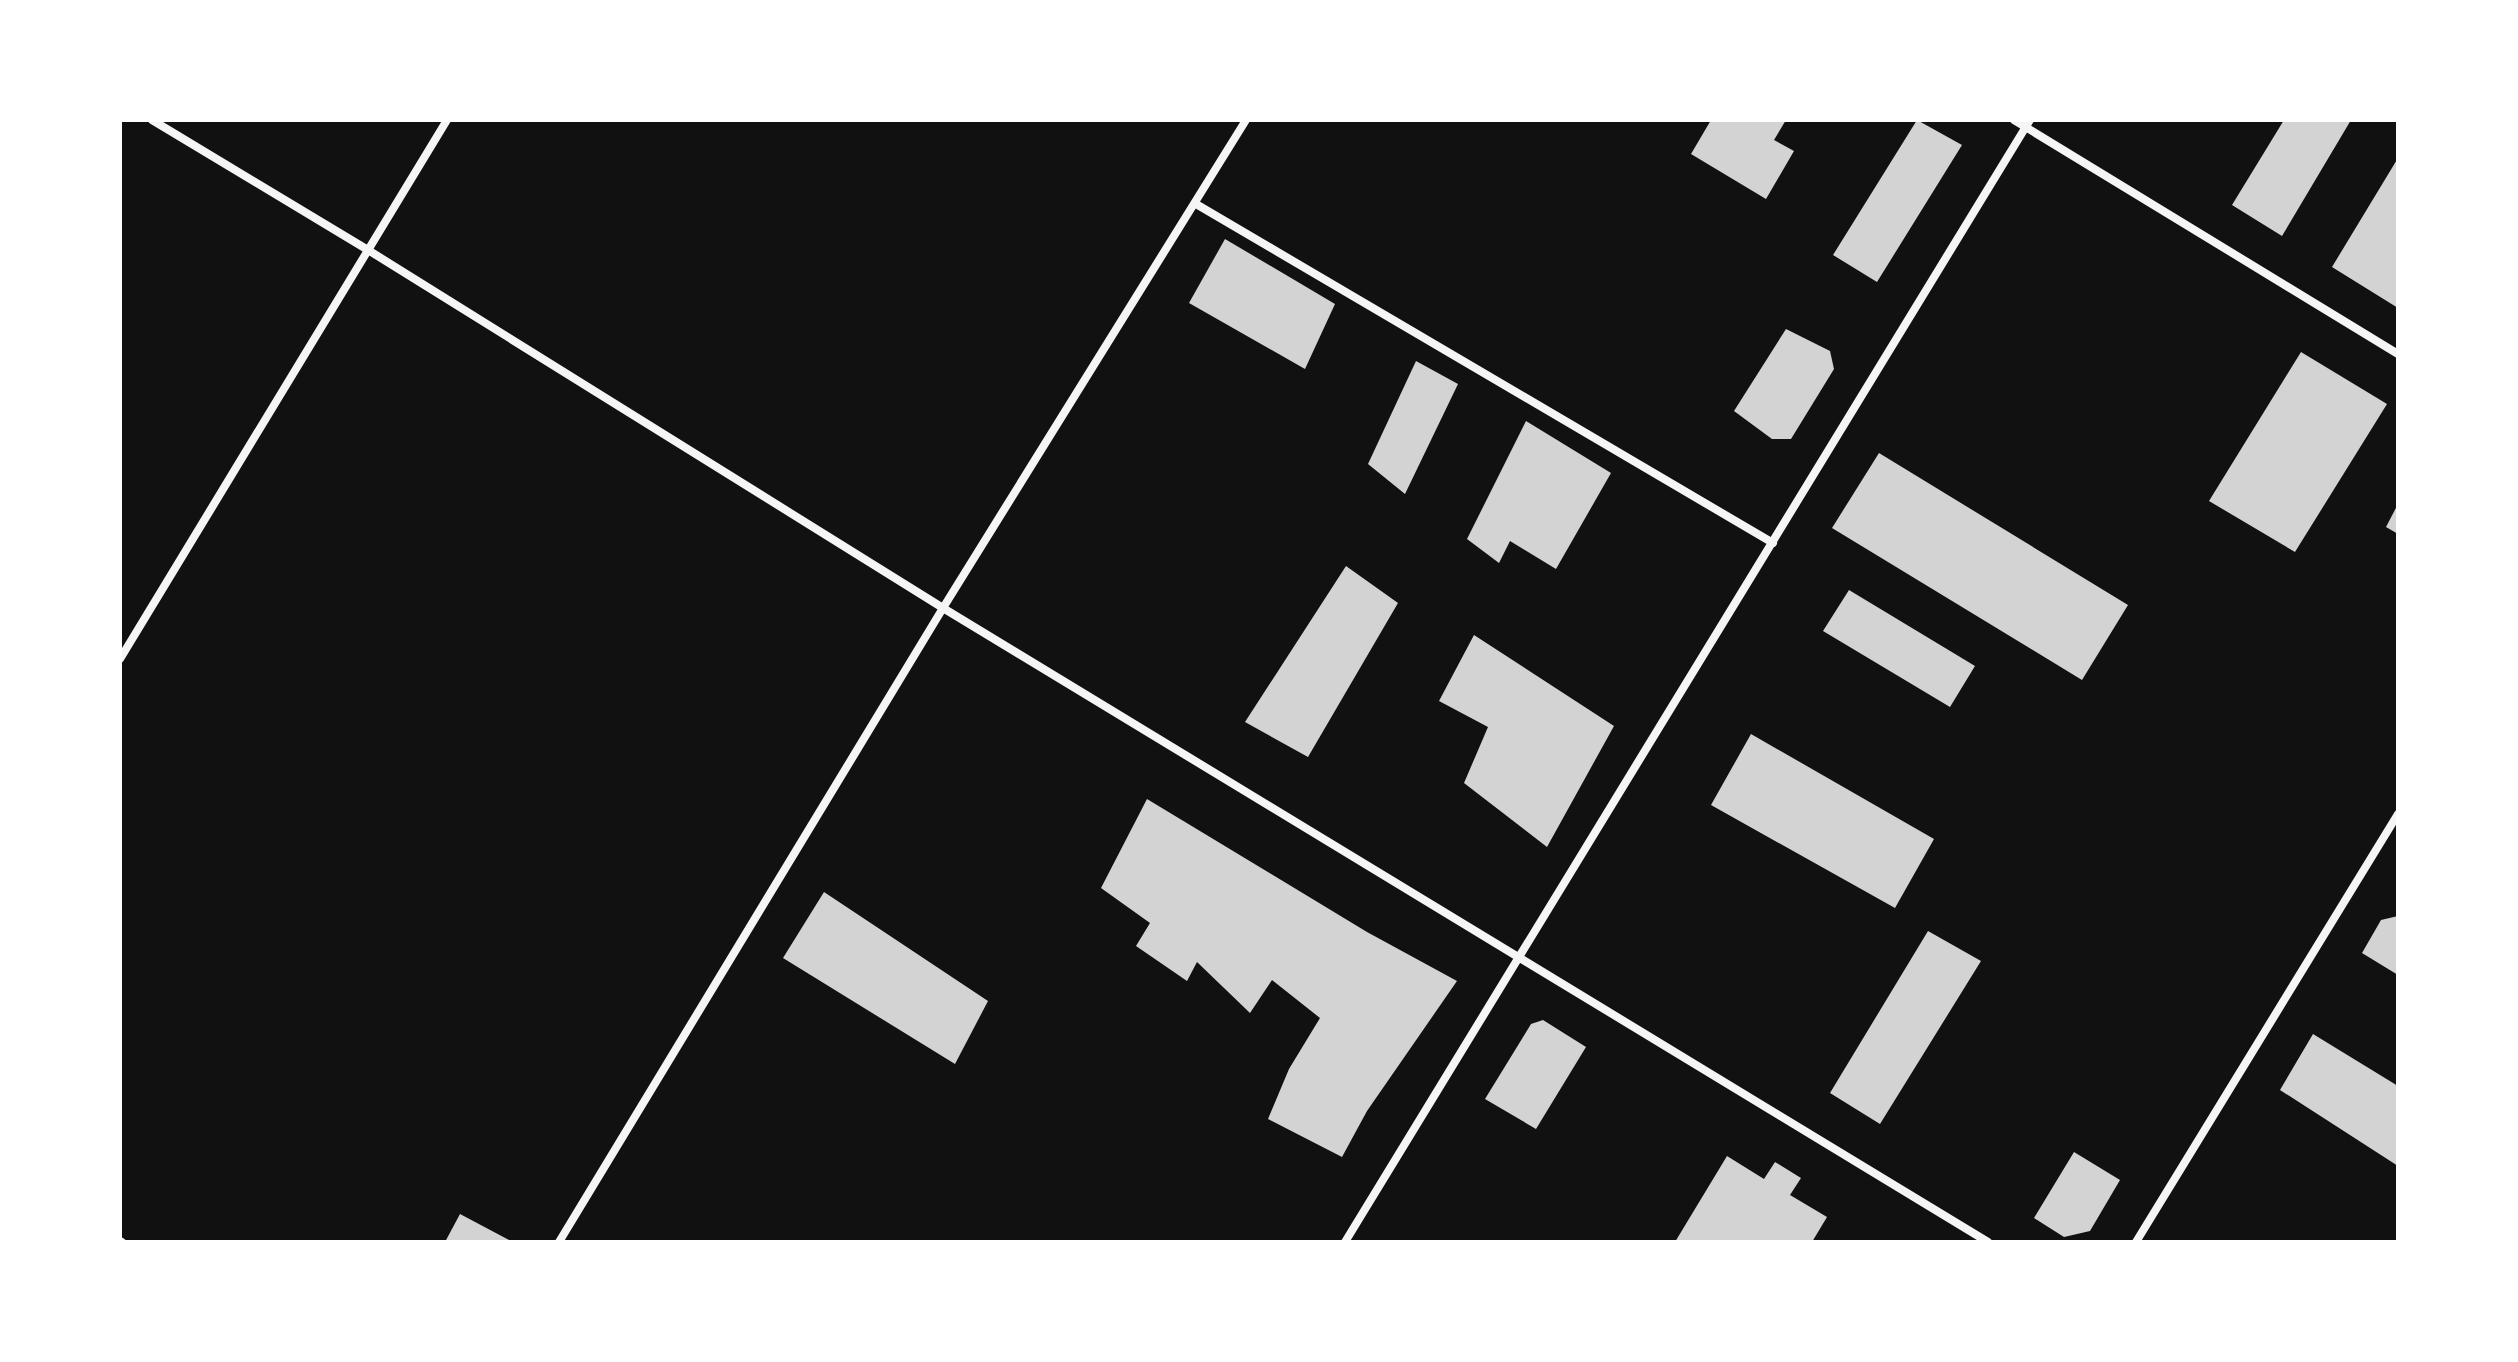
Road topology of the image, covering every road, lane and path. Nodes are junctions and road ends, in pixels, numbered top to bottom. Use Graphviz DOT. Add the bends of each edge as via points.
graph roads {
  1 [pos="152,120"];
  2 [pos="447,120"];
  3 [pos="1246,120"];
  4 [pos="2014,120"];
  5 [pos="2028,124"];
  6 [pos="1196,204"];
  7 [pos="368,250"];
  8 [pos="2398,354"];
  9 [pos="1773,543"];
  10 [pos="943,608"];
  11 [pos="120,659"];
  12 [pos="2398,814"];
  13 [pos="1519,958"];
  14 [pos="559,1242"];
  15 [pos="1345,1242"];
  16 [pos="1988,1242"];
  17 [pos="2136,1242"];
  1 -- 7 [label="street"];
  2 -- 7 [label="street"];
  3 -- 6 [label="street"];
  4 -- 5 [label="street"];
  5 -- 8 [label="street"];
  5 -- 9 [label="street"];
  6 -- 9 [label="street"];
  6 -- 10 [label="street"];
  7 -- 10 [label="street"];
  7 -- 11 [label="street"];
  9 -- 13 [label="street"];
  10 -- 13 [label="street"];
  10 -- 14 [label="street"];
  12 -- 17 [label="street"];
  13 -- 15 [label="street"];
  13 -- 16 [label="street"];
}
